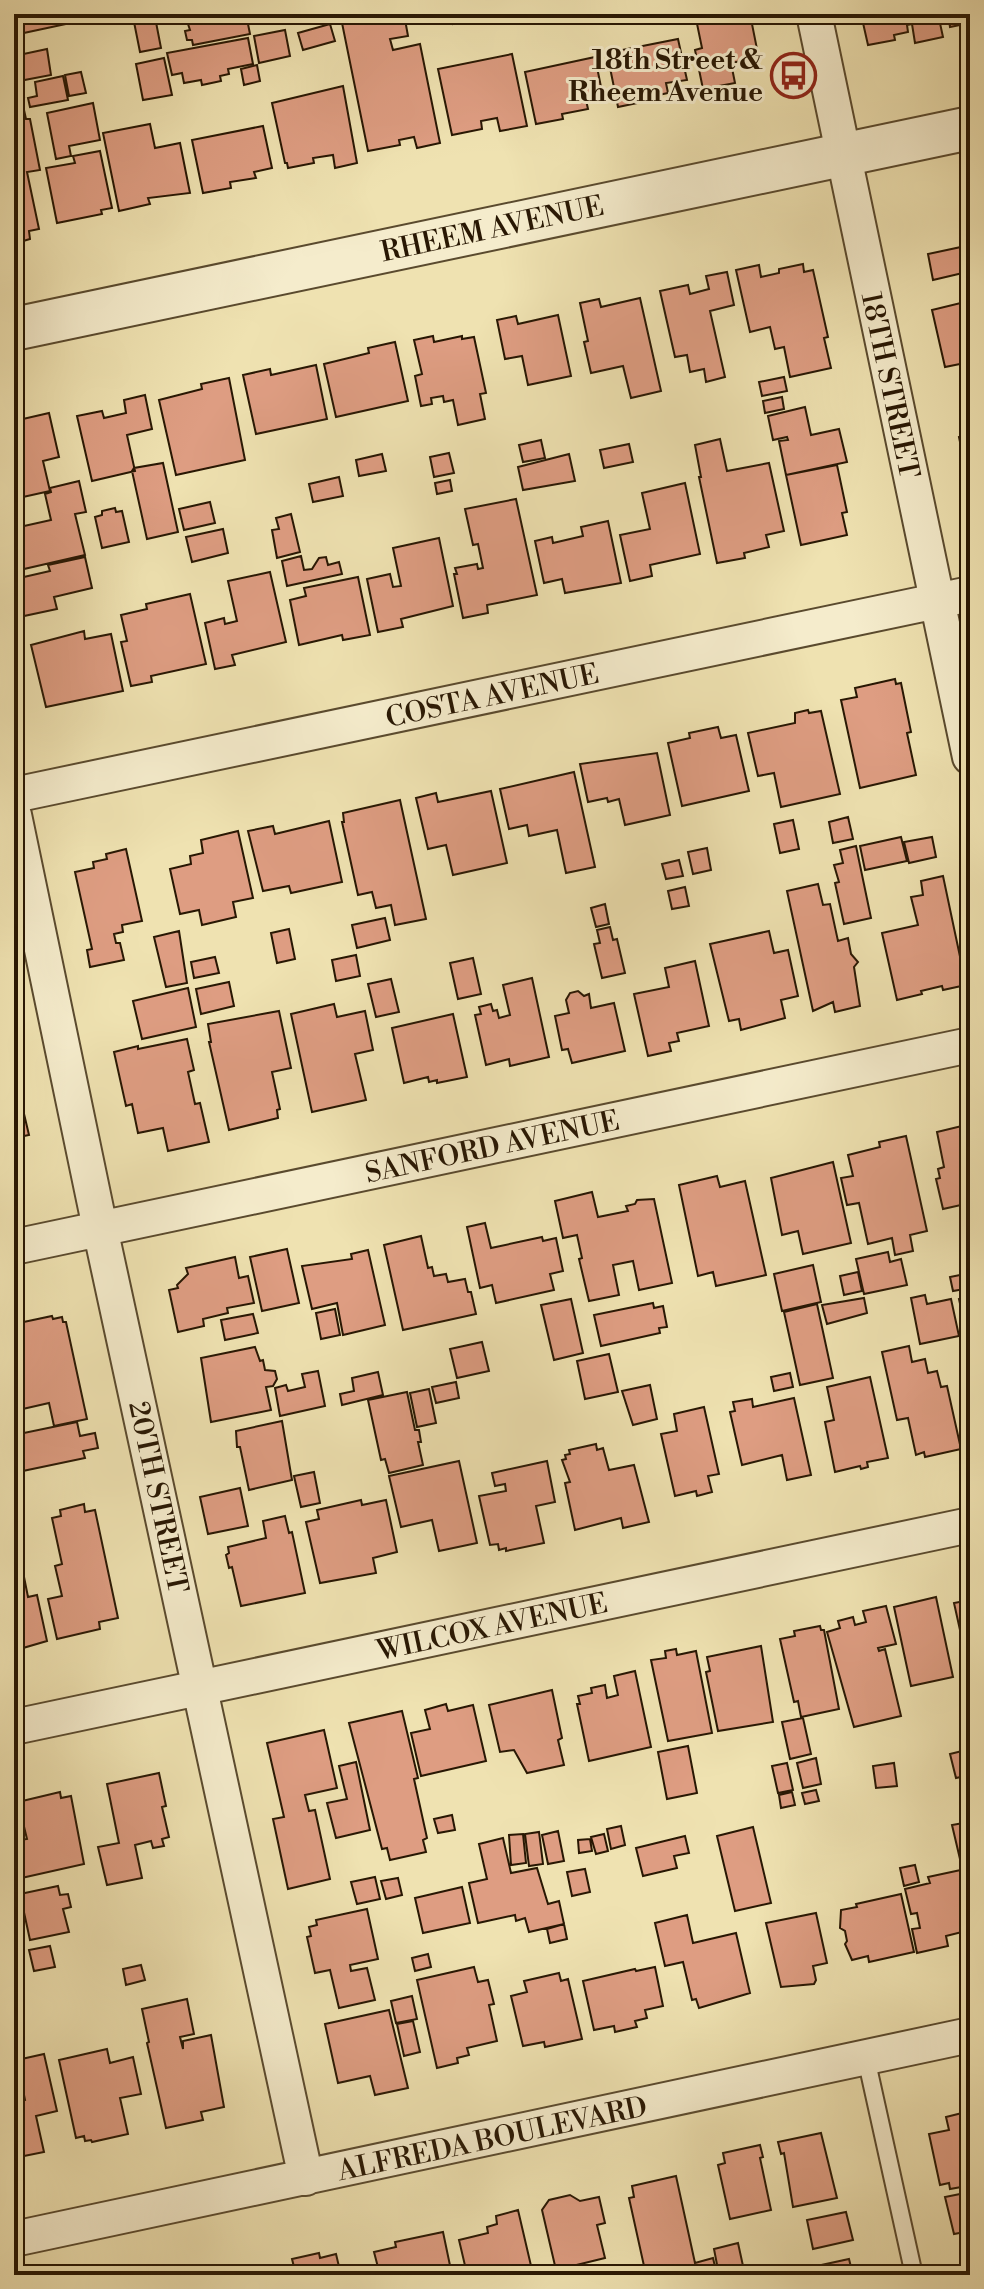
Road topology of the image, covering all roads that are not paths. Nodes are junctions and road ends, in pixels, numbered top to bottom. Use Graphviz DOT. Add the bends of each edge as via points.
graph roads {
  1 [pos="814,14"];
  2 [pos="970,128"];
  3 [pos="843,155"];
  4 [pos="14,329"];
  5 [pos="970,594"];
  6 [pos="936,602"];
  7 [pos="970,757"];
  8 [pos="14,795"];
  9 [pos="14,815"];
  10 [pos="970,1045"];
  11 [pos="100,1228"];
  12 [pos="14,1247"];
  13 [pos="970,1525"];
  14 [pos="201,1688"];
  15 [pos="14,1727"];
  16 [pos="970,2035"];
  17 [pos="866,2058"];
  18 [pos="306,2178"];
  19 [pos="14,2239"];
  20 [pos="914,2275"];
  1 -- 3 [label="street, 18TH STREET"];
  2 -- 3 [label="street, RHEEM AVENUE"];
  3 -- 4 [label="street, RHEEM AVENUE"];
  3 -- 6 [label="street, 18TH STREET"];
  5 -- 6 [label="street, COSTA AVENUE"];
  6 -- 7 [label="street, 18TH STREET"];
  6 -- 8 [label="street, COSTA AVENUE"];
  9 -- 11 [label="street, 20TH STREET"];
  10 -- 11 [label="street, SANFORD AVENUE"];
  11 -- 12 [label="street, SANFORD AVENUE"];
  11 -- 14 [label="street, 20TH STREET"];
  13 -- 14 [label="street, WILCOX AVENUE"];
  14 -- 15 [label="street, WILCOX AVENUE"];
  14 -- 18 [label="street, 20TH STREET"];
  16 -- 17 [label="street, ALFREDA BOULEVARD"];
  17 -- 18 [label="street, ALFREDA BOULEVARD"];
  17 -- 20 [label="lane"];
  18 -- 19 [label="street, ALFREDA BOULEVARD"];
}
